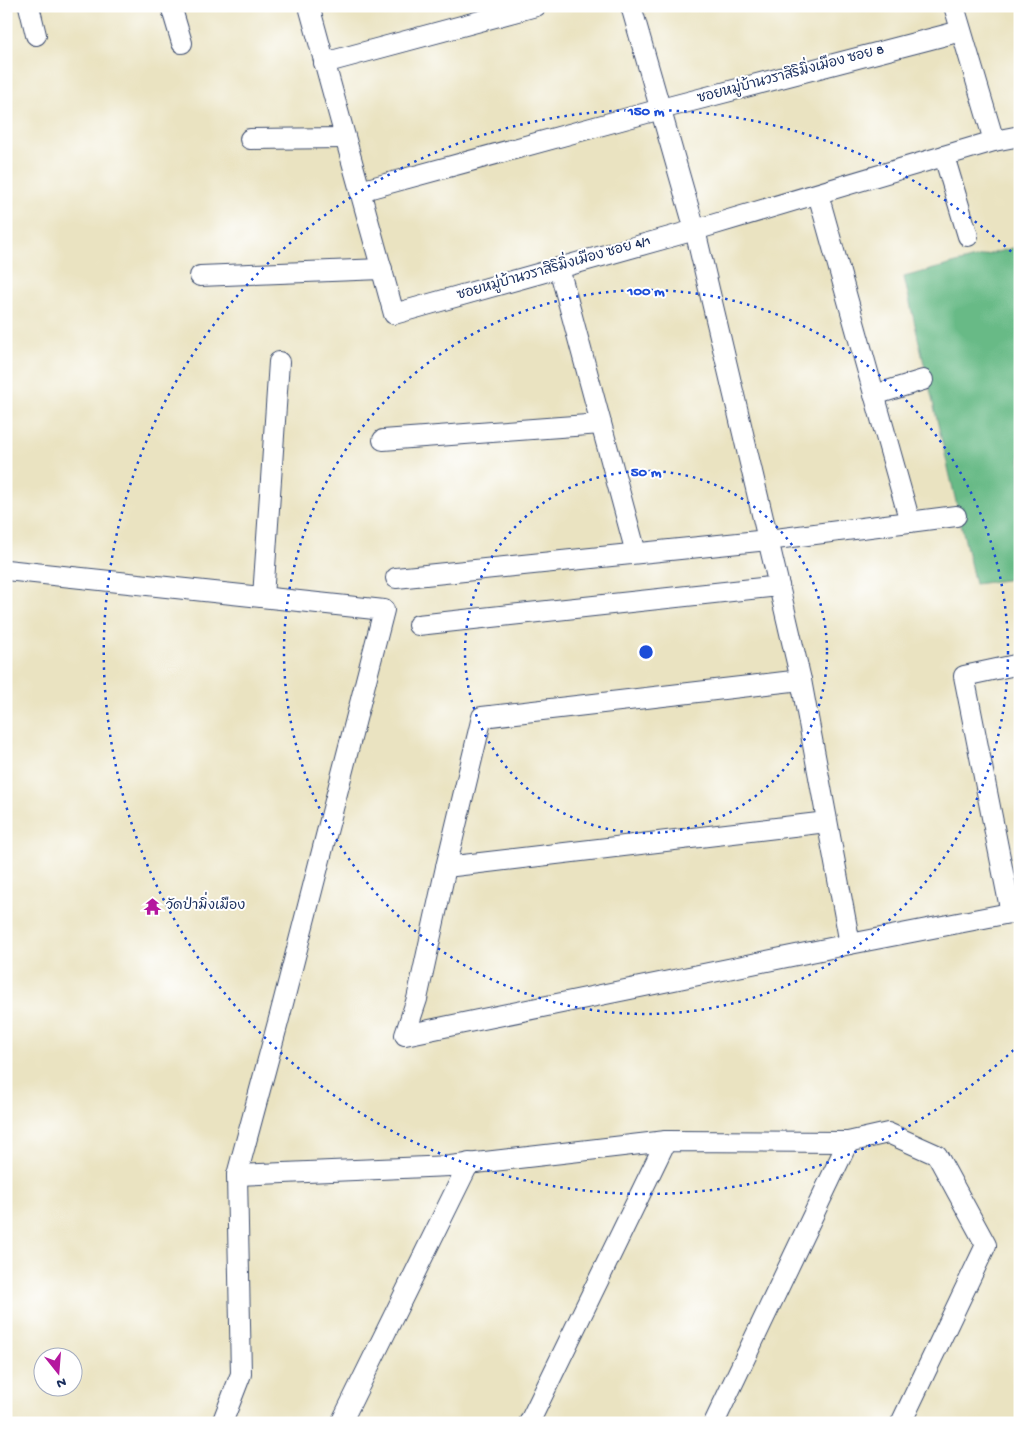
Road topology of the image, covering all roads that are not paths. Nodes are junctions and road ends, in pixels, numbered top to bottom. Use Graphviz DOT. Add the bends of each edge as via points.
graph roads {
  1 [pos="29,6"];
  2 [pos="171,6"];
  3 [pos="309,6"];
  4 [pos="536,6"];
  5 [pos="632,6"];
  6 [pos="954,6"];
  7 [pos="961,31"];
  8 [pos="36,35"];
  9 [pos="182,43"];
  10 [pos="324,64"];
  11 [pos="661,110"];
  12 [pos="1020,136"];
  13 [pos="345,138"];
  14 [pos="250,139"];
  15 [pos="994,142"];
  16 [pos="944,156"];
  17 [pos="360,191"];
  18 [pos="818,194"];
  19 [pos="695,230"];
  20 [pos="968,236"];
  21 [pos="558,268"];
  22 [pos="382,269"];
  23 [pos="200,276"];
  24 [pos="279,362"];
  25 [pos="922,380"];
  26 [pos="874,395"];
  27 [pos="601,424"];
  28 [pos="383,440"];
  29 [pos="956,516"];
  30 [pos="910,522"];
  31 [pos="768,540"];
  32 [pos="636,553"];
  33 [pos="6,570"];
  34 [pos="396,578"];
  35 [pos="779,586"];
  36 [pos="263,597"];
  37 [pos="418,624"];
  38 [pos="1020,664"];
  39 [pos="801,680"];
  40 [pos="828,822"];
  41 [pos="446,867"];
  42 [pos="1015,912"];
  43 [pos="850,944"];
  44 [pos="666,1141"];
  45 [pos="848,1142"];
  46 [pos="469,1163"];
  47 [pos="237,1175"];
  48 [pos="222,1423"];
  49 [pos="341,1423"];
  50 [pos="529,1423"];
  51 [pos="714,1423"];
  52 [pos="901,1423"];
  1 -- 8 [label="street"];
  2 -- 9 [label="street"];
  3 -- 10 [label="street, ซอยหมู่บ้านวราสิริมิ่งเมือง ซอย 4/1"];
  4 -- 10 [label="street"];
  5 -- 11 [label="street"];
  6 -- 7 [label="street"];
  7 -- 11 [label="street, ซอยหมู่บ้านวราสิริมิ่งเมือง ซอย 8"];
  7 -- 15 [label="street"];
  10 -- 13 [label="street, ซอยหมู่บ้านวราสิริมิ่งเมือง ซอย 4/1"];
  11 -- 17 [label="street, ซอยหมู่บ้านวราสิริมิ่งเมือง ซอย 8"];
  11 -- 19 [label="street"];
  12 -- 15 [label="street, ซอยหมู่บ้านวราสิริมิ่งเมือง ซอย 4/1"];
  13 -- 14 [label="street"];
  13 -- 17 [label="street, ซอยหมู่บ้านวราสิริมิ่งเมือง ซอย 4/1"];
  15 -- 16 [label="street, ซอยหมู่บ้านวราสิริมิ่งเมือง ซอย 4/1"];
  16 -- 18 [label="street, ซอยหมู่บ้านวราสิริมิ่งเมือง ซอย 4/1"];
  16 -- 20 [label="street"];
  17 -- 22 [label="street, ซอยหมู่บ้านวราสิริมิ่งเมือง ซอย 4/1"];
  18 -- 19 [label="street, ซอยหมู่บ้านวราสิริมิ่งเมือง ซอย 4/1"];
  18 -- 26 [label="street"];
  19 -- 21 [label="street, ซอยหมู่บ้านวราสิริมิ่งเมือง ซอย 4/1"];
  19 -- 31 [label="street"];
  21 -- 22 [label="street, ซอยหมู่บ้านวราสิริมิ่งเมือง ซอย 4/1" via="394,314"];
  21 -- 27 [label="street"];
  22 -- 23 [label="street"];
  24 -- 36 [label="street"];
  25 -- 26 [label="street"];
  26 -- 30 [label="street"];
  27 -- 28 [label="street"];
  27 -- 32 [label="street"];
  29 -- 30 [label="street"];
  30 -- 31 [label="street"];
  31 -- 32 [label="street"];
  31 -- 35 [label="street"];
  32 -- 34 [label="street"];
  33 -- 36 [label="street"];
  35 -- 37 [label="street"];
  35 -- 39 [label="street"];
  36 -- 47 [label="street" via="384,610"];
  38 -- 42 [label="street" via="964,676"];
  39 -- 40 [label="street"];
  39 -- 41 [label="street" via="482,717"];
  40 -- 41 [label="street"];
  40 -- 43 [label="street"];
  41 -- 43 [label="street" via="406,1035"];
  42 -- 43 [label="street"];
  44 -- 45 [label="street"];
  44 -- 46 [label="street"];
  44 -- 50 [label="street"];
  45 -- 51 [label="street"];
  45 -- 52 [label="street" via="888,1132 937,1155 986,1244"];
  46 -- 47 [label="street"];
  46 -- 49 [label="street"];
  47 -- 48 [label="street" via="241,1374"];
}
